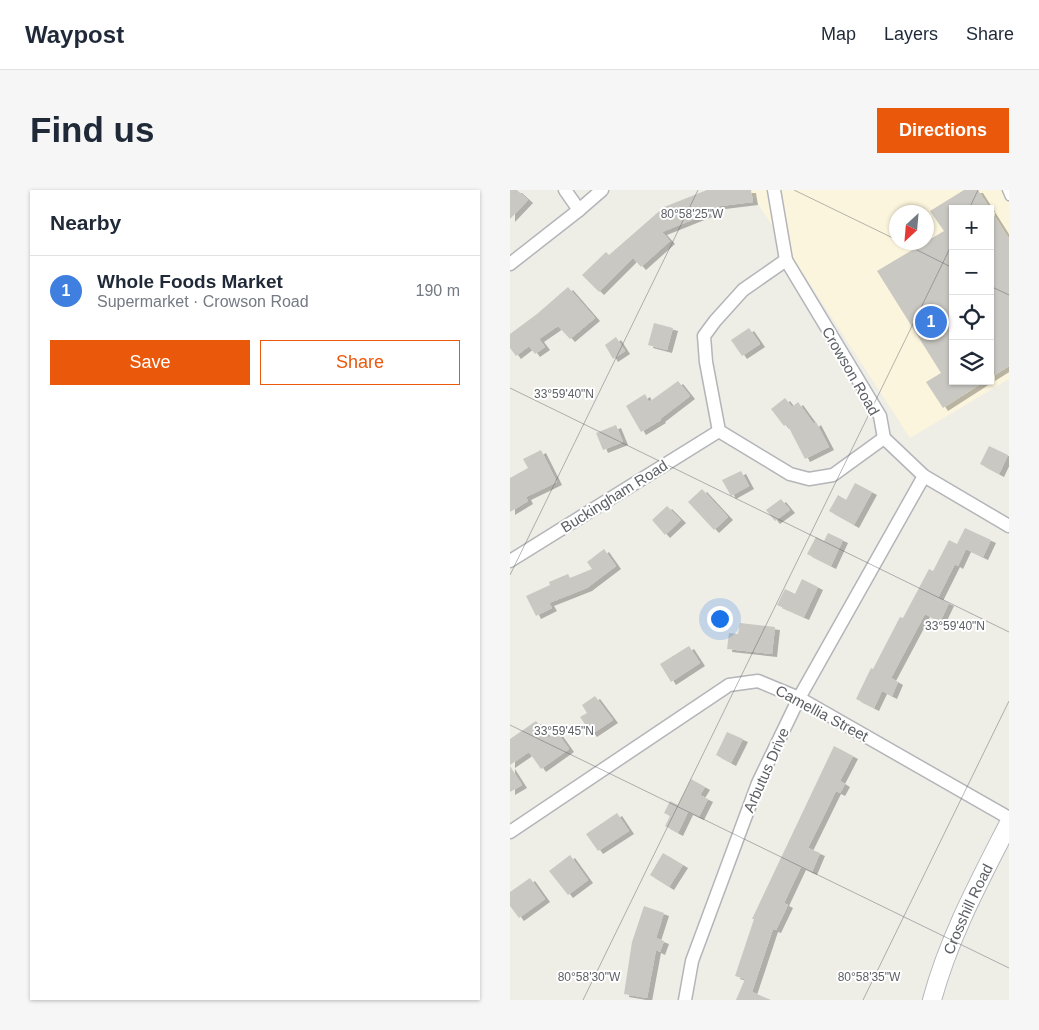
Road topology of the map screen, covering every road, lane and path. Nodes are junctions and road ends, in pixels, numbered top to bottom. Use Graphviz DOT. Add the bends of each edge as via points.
graph roads {
  1 [pos="565,190"];
  2 [pos="602,190"];
  3 [pos="774,190"];
  4 [pos="1006,190"];
  5 [pos="1009,197"];
  6 [pos="579,210"];
  7 [pos="786,260"];
  8 [pos="510,264"];
  9 [pos="719,431"];
  10 [pos="884,438"];
  11 [pos="924,476"];
  12 [pos="1009,526"];
  13 [pos="510,561"];
  14 [pos="799,698"];
  15 [pos="1009,818"];
  16 [pos="1009,822"];
  17 [pos="510,832"];
  18 [pos="685,1000"];
  19 [pos="932,1000"];
  1 -- 6 [label="street"];
  2 -- 6 [label="street"];
  3 -- 7 [label="street, Crowson Road"];
  4 -- 5 [label="lane"];
  6 -- 8 [label="street"];
  7 -- 9 [label="street" via="743,290 704,336"];
  7 -- 10 [label="street, Crowson Road" via="880,416"];
  9 -- 10 [label="street" via="790,474 809,479 833,475"];
  9 -- 13 [label="street, Buckingham Road"];
  10 -- 11 [label="street"];
  11 -- 12 [label="street"];
  11 -- 14 [label="street, Arbutus Drive"];
  14 -- 15 [label="street, Camellia Street"];
  14 -- 17 [label="street, Camellia Street" via="758,681 729,685"];
  14 -- 18 [label="street, Arbutus Drive" via="758,782 692,961"];
  16 -- 19 [label="main road, Crosshill Road" via="963,915"];
}
